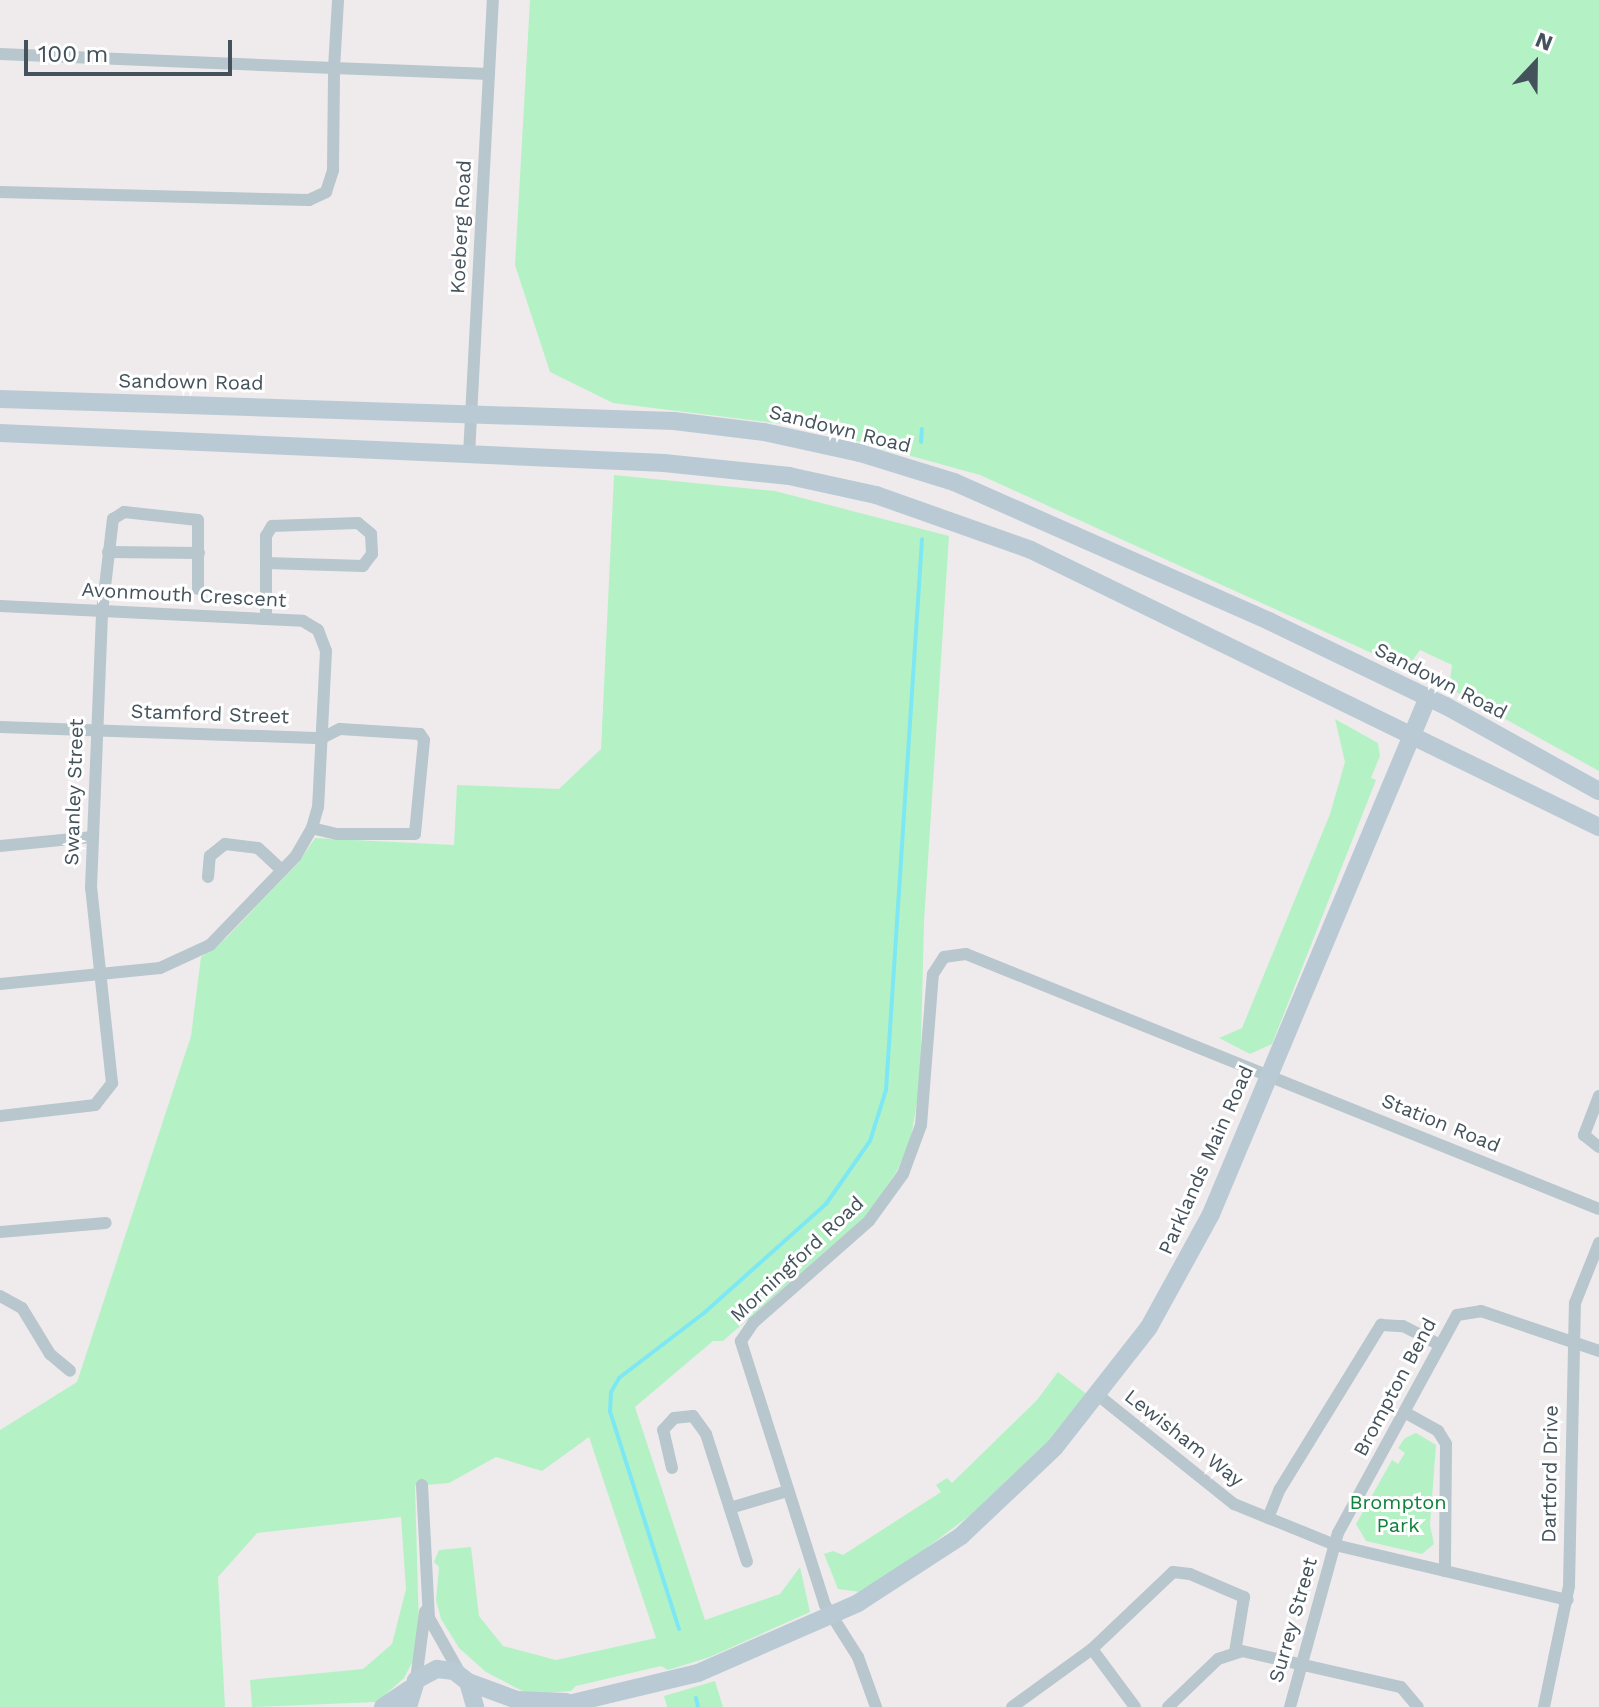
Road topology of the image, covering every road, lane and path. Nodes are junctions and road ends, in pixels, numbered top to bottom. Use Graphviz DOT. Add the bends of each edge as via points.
graph roads {
  1 [pos="338,0"];
  2 [pos="493,0"];
  3 [pos="0,54"];
  4 [pos="334,68"];
  5 [pos="489,74"];
  6 [pos="0,192"];
  7 [pos="0,399"];
  8 [pos="472,411"];
  9 [pos="0,433"];
  10 [pos="469,455"];
  11 [pos="108,552"];
  12 [pos="199,553"];
  13 [pos="266,563"];
  14 [pos="198,589"];
  15 [pos="0,606"];
  16 [pos="102,612"];
  17 [pos="266,619"];
  18 [pos="1428,697"];
  19 [pos="0,727"];
  20 [pos="96,730"];
  21 [pos="1411,734"];
  22 [pos="322,738"];
  23 [pos="1599,791"];
  24 [pos="1599,827"];
  25 [pos="312,828"];
  26 [pos="91,837"];
  27 [pos="0,846"];
  28 [pos="282,870"];
  29 [pos="208,877"];
  30 [pos="100,973"];
  31 [pos="0,984"];
  32 [pos="1267,1075"];
  33 [pos="1599,1096"];
  34 [pos="0,1116"];
  35 [pos="1599,1147"];
  36 [pos="1599,1209"];
  37 [pos="106,1223"];
  38 [pos="0,1232"];
  39 [pos="1599,1243"];
  40 [pos="0,1296"];
  41 [pos="1572,1344"];
  42 [pos="1440,1345"];
  43 [pos="1599,1351"];
  44 [pos="70,1371"];
  45 [pos="1099,1396"];
  46 [pos="1406,1413"];
  47 [pos="672,1468"];
  48 [pos="422,1485"];
  49 [pos="787,1491"];
  50 [pos="730,1508"];
  51 [pos="1268,1518"];
  52 [pos="1335,1545"];
  53 [pos="747,1562"];
  54 [pos="1445,1571"];
  55 [pos="424,1586"];
  56 [pos="1568,1600"];
  57 [pos="833,1615"];
  58 [pos="1092,1649"];
  59 [pos="1235,1652"];
  60 [pos="1301,1664"];
  61 [pos="464,1679"];
  62 [pos="411,1692"];
  63 [pos="601,1698"];
  64 [pos="383,1707"];
  65 [pos="475,1707"];
  66 [pos="556,1707"];
  67 [pos="876,1707"];
  68 [pos="1012,1707"];
  69 [pos="1135,1707"];
  70 [pos="1168,1707"];
  71 [pos="1290,1707"];
  72 [pos="1418,1707"];
  73 [pos="1544,1707"];
  1 -- 4 [label="street"];
  2 -- 5 [label="street, Koeberg Road"];
  3 -- 4 [label="street"];
  4 -- 5 [label="street"];
  4 -- 6 [label="street" via="333,170 326,192 309,200"];
  5 -- 8 [label="street, Koeberg Road"];
  7 -- 8 [label="main road, Sandown Road"];
  8 -- 10 [label="street, Koeberg Road"];
  8 -- 18 [label="main road, Sandown Road" via="674,421 764,432 860,453 954,482 1037,517"];
  9 -- 10 [label="main road"];
  10 -- 21 [label="main road" via="745,470 909,504 1031,550"];
  11 -- 12 [label="street"];
  11 -- 12 [label="street, Swanley Street" via="110,525 124,512 193,517 199,525"];
  11 -- 16 [label="street, Swanley Street"];
  12 -- 14 [label="street"];
  13 -- 13 [label="street" via="266,536 276,524 358,523 371,534 372,554 363,566"];
  13 -- 17 [label="street"];
  15 -- 16 [label="street, Avonmouth Crescent"];
  16 -- 17 [label="street, Avonmouth Crescent"];
  16 -- 20 [label="street, Swanley Street"];
  17 -- 22 [label="street, Avonmouth Crescent" via="303,621 324,639"];
  18 -- 21 [label="main road, Parklands Main Road"];
  18 -- 23 [label="main road, Sandown Road"];
  19 -- 20 [label="street, Stamford Street"];
  20 -- 22 [label="street, Stamford Street"];
  20 -- 26 [label="street, Swanley Street"];
  21 -- 24 [label="main road"];
  21 -- 32 [label="main road, Parklands Main Road"];
  22 -- 25 [label="street, Avonmouth Crescent"];
  22 -- 25 [label="street, Stamford Street" via="340,729 420,734 424,740 419,830 337,834"];
  25 -- 28 [label="street, Avonmouth Crescent"];
  26 -- 27 [label="street"];
  26 -- 30 [label="street, Swanley Street"];
  28 -- 29 [label="street" via="258,848 225,844 210,856"];
  28 -- 30 [label="street, Avonmouth Crescent" via="196,954 160,968"];
  30 -- 31 [label="street, Avonmouth Crescent"];
  30 -- 34 [label="street, Swanley Street" via="112,1083 107,1096 95,1105"];
  32 -- 36 [label="street, Station Road"];
  32 -- 45 [label="main road, Parklands Main Road" via="1196,1244 1149,1327"];
  32 -- 49 [label="street, Morningford Road" via="966,954 949,954 939,961 933,974 925,1107 903,1174 869,1221 753,1323 741,1341"];
  33 -- 35 [label="street" via="1584,1135"];
  37 -- 38 [label="street"];
  39 -- 41 [label="street, Dartford Drive" via="1575,1303"];
  40 -- 44 [label="street" via="22,1308 50,1354"];
  41 -- 42 [label="street, Brompton Bend" via="1470,1309 1457,1315"];
  41 -- 43 [label="street, Brompton Bend"];
  41 -- 56 [label="street, Dartford Drive"];
  42 -- 46 [label="street, Brompton Bend"];
  42 -- 51 [label="street" via="1403,1326 1381,1325 1280,1489"];
  45 -- 51 [label="street, Lewisham Way" via="1216,1491"];
  45 -- 57 [label="main road, Parklands Main Road" via="1055,1447 961,1536 907,1575"];
  46 -- 52 [label="street, Brompton Bend"];
  46 -- 54 [label="street" via="1438,1431 1446,1444"];
  47 -- 50 [label="street" via="663,1430 674,1418 693,1416 706,1434"];
  48 -- 55 [label="street"];
  49 -- 50 [label="street"];
  49 -- 57 [label="street, Morningford Road"];
  50 -- 53 [label="street"];
  51 -- 52 [label="street, Lewisham Way"];
  52 -- 54 [label="street, Lewisham Way"];
  52 -- 60 [label="street, Surrey Street"];
  54 -- 56 [label="street, Lewisham Way"];
  55 -- 61 [label="street" via="429,1618"];
  55 -- 62 [label="street" via="425,1631"];
  56 -- 73 [label="street, Dartford Drive"];
  57 -- 63 [label="main road, Parklands Main Road" via="698,1673"];
  57 -- 67 [label="street" via="858,1657"];
  58 -- 59 [label="street" via="1151,1590 1181,1571 1244,1597"];
  58 -- 68 [label="street"];
  58 -- 69 [label="street"];
  59 -- 60 [label="street"];
  59 -- 70 [label="street" via="1218,1659"];
  60 -- 71 [label="street, Surrey Street"];
  60 -- 72 [label="street" via="1401,1687"];
  61 -- 62 [label="main road, Parklands Main Road" via="437,1669"];
  61 -- 63 [label="main road, Parklands Main Road" via="539,1705"];
  61 -- 65 [label="main road"];
  62 -- 64 [label="main road"];
  63 -- 66 [label="main road, Parklands Main Road"];
}
